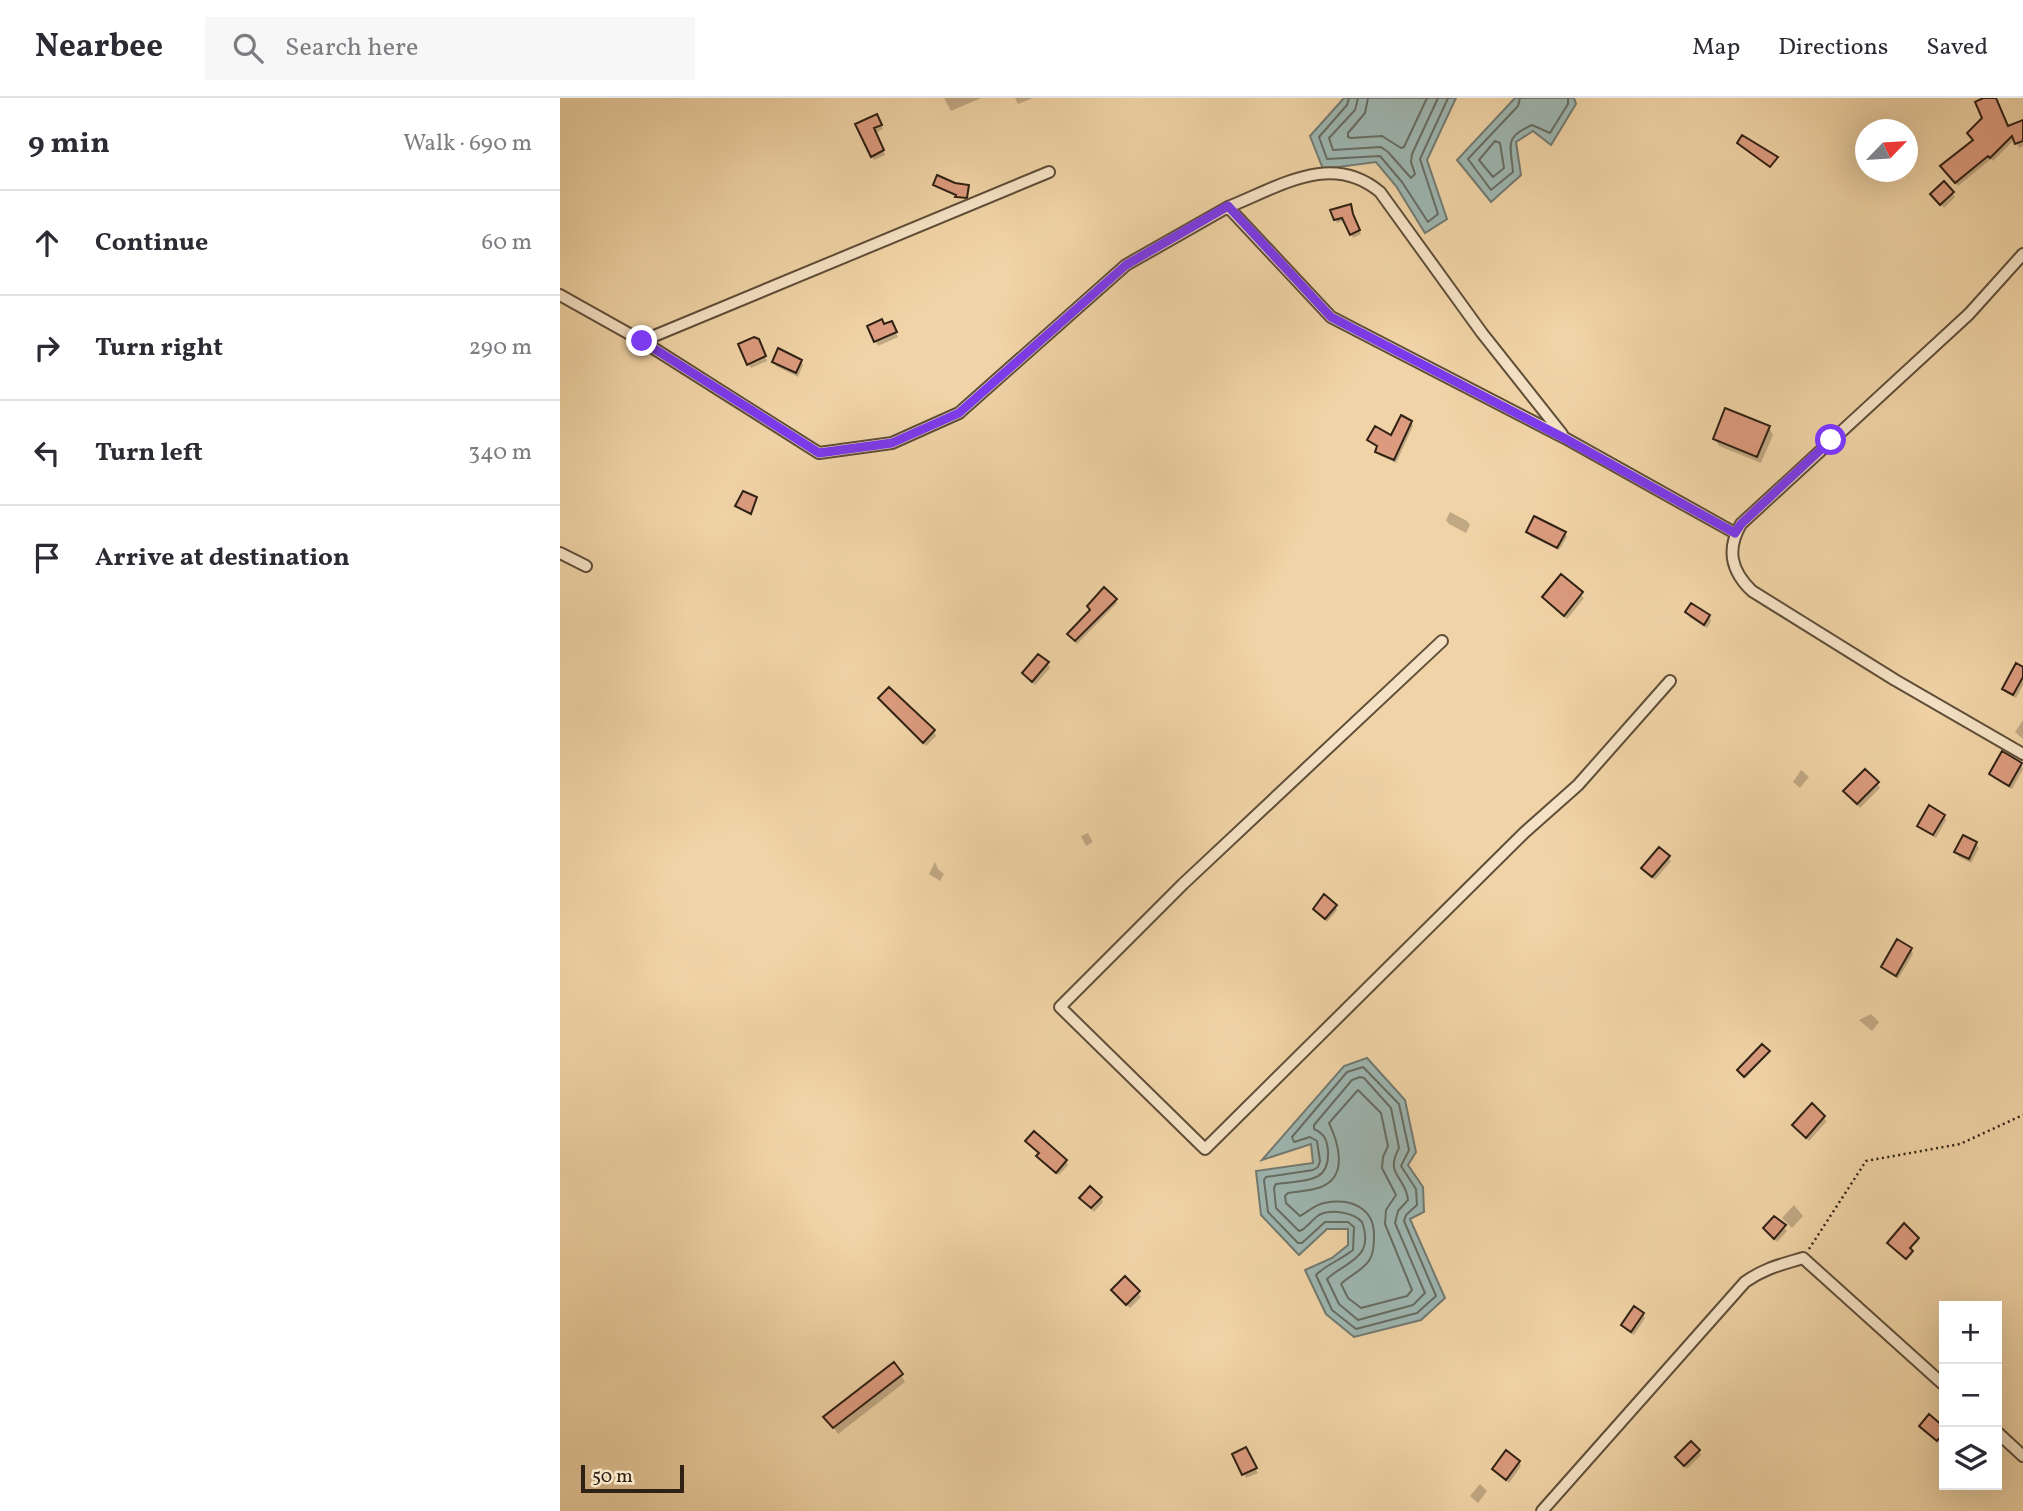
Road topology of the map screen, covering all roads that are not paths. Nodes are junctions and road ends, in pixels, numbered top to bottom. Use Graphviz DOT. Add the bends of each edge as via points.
graph roads {
  1 [pos="1049,172"];
  2 [pos="1228,206"];
  3 [pos="2023,254"];
  4 [pos="560,295"];
  5 [pos="642,341"];
  6 [pos="1564,438"];
  7 [pos="1735,533"];
  8 [pos="560,553"];
  9 [pos="586,566"];
  10 [pos="1442,641"];
  11 [pos="1670,681"];
  12 [pos="2023,754"];
  13 [pos="1939,1380"];
  14 [pos="2002,1437"];
  15 [pos="2023,1456"];
  16 [pos="1542,1511"];
  1 -- 5 [label="street"];
  2 -- 5 [label="street" via="1126,265 959,413 892,443 819,453"];
  2 -- 6 [label="street" via="1331,317"];
  2 -- 6 [label="street" via="1320,173 1347,174 1372,185"];
  3 -- 7 [label="street" via="1969,314"];
  4 -- 5 [label="street"];
  6 -- 7 [label="street"];
  7 -- 12 [label="street" via="1735,570 1752,592"];
  8 -- 9 [label="street"];
  10 -- 11 [label="street" via="1183,884 1060,1007 1205,1149 1578,785"];
  13 -- 16 [label="street" via="1803,1258 1764,1269 1745,1282"];
  14 -- 15 [label="street"];
}
